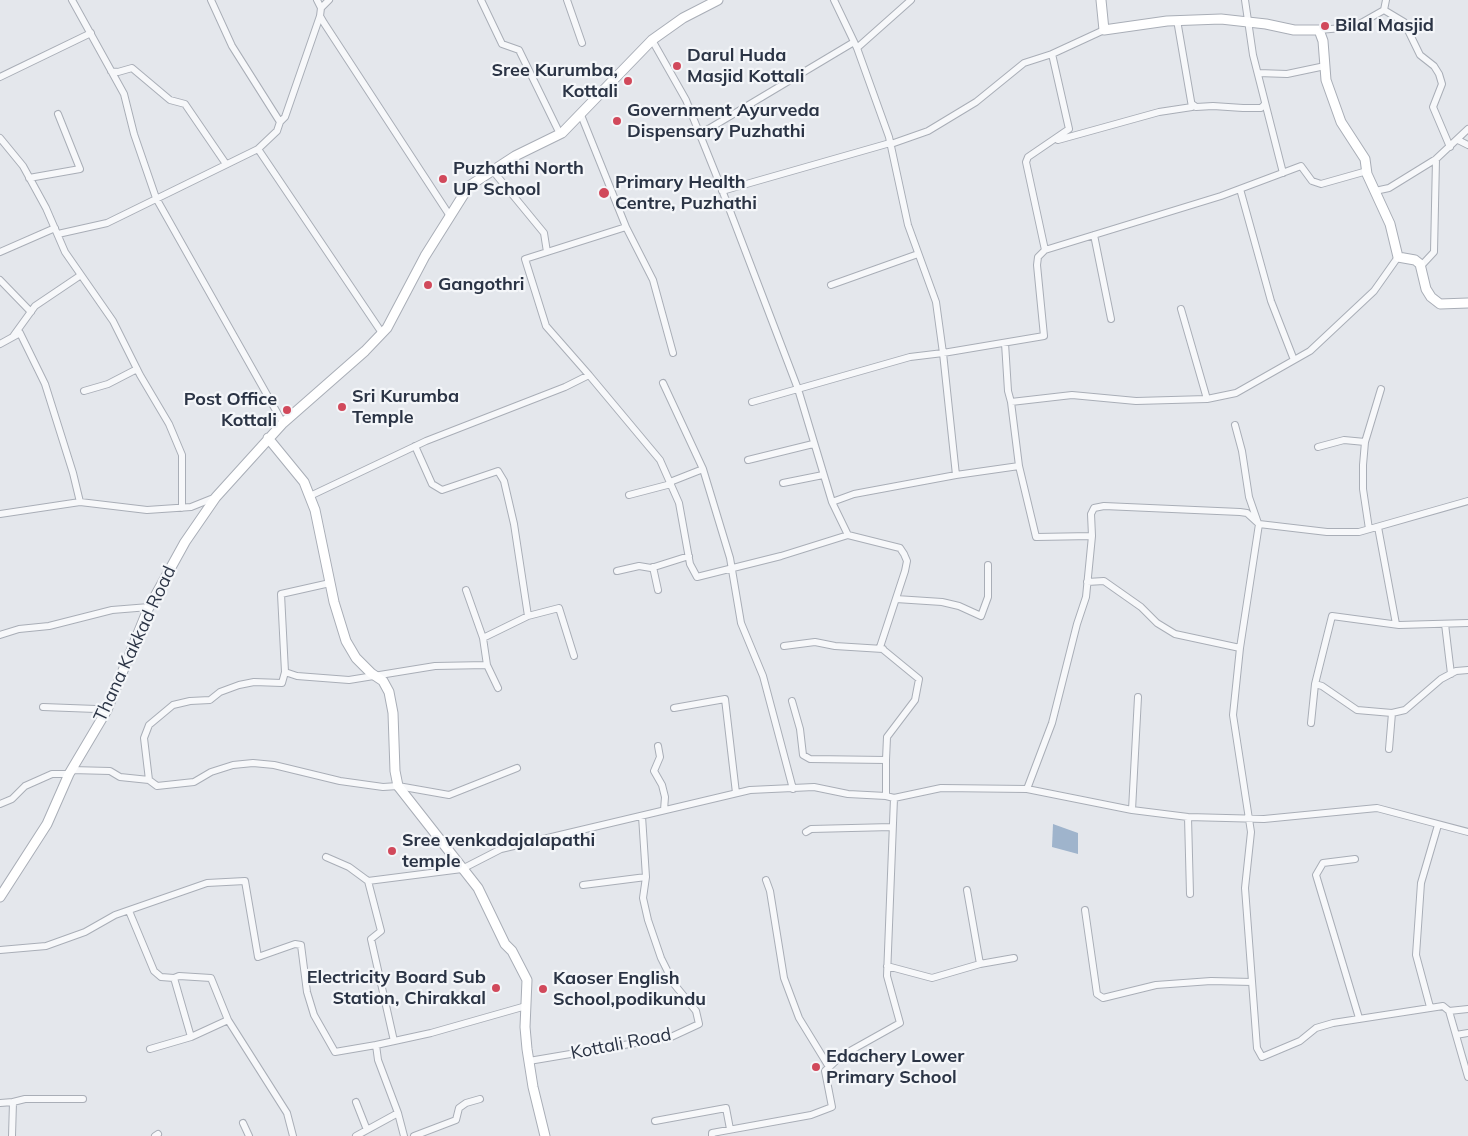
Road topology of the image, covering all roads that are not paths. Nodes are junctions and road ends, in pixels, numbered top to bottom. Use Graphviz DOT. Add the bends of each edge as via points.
graph roads {
  1 [pos="72,0"];
  2 [pos="211,0"];
  3 [pos="317,0"];
  4 [pos="329,0"];
  5 [pos="481,0"];
  6 [pos="568,0"];
  7 [pos="718,0"];
  8 [pos="834,0"];
  9 [pos="911,0"];
  10 [pos="1101,0"];
  11 [pos="1245,0"];
  12 [pos="1386,0"];
  13 [pos="321,8"];
  14 [pos="1384,10"];
  15 [pos="320,16"];
  16 [pos="1177,20"];
  17 [pos="1250,22"];
  18 [pos="1104,30"];
  19 [pos="1319,30"];
  20 [pos="91,33"];
  21 [pos="652,40"];
  22 [pos="582,43"];
  23 [pos="856,45"];
  24 [pos="1052,54"];
  25 [pos="1325,66"];
  26 [pos="111,71"];
  27 [pos="1258,73"];
  28 [pos="0,77"];
  29 [pos="1192,104"];
  30 [pos="1266,104"];
  31 [pos="58,114"];
  32 [pos="580,115"];
  33 [pos="280,122"];
  34 [pos="1468,129"];
  35 [pos="560,134"];
  36 [pos="700,134"];
  37 [pos="0,138"];
  38 [pos="1458,140"];
  39 [pos="1052,141"];
  40 [pos="891,144"];
  41 [pos="1468,146"];
  42 [pos="1450,147"];
  43 [pos="258,149"];
  44 [pos="1436,159"];
  45 [pos="226,164"];
  46 [pos="493,171"];
  47 [pos="1367,172"];
  48 [pos="1283,173"];
  49 [pos="29,178"];
  50 [pos="1240,189"];
  51 [pos="722,192"];
  52 [pos="1376,192"];
  53 [pos="156,198"];
  54 [pos="450,216"];
  55 [pos="626,227"];
  56 [pos="56,231"];
  57 [pos="1094,235"];
  58 [pos="1045,250"];
  59 [pos="0,252"];
  60 [pos="547,252"];
  61 [pos="918,254"];
  62 [pos="1398,257"];
  63 [pos="1421,266"];
  64 [pos="82,275"];
  65 [pos="0,280"];
  66 [pos="831,285"];
  67 [pos="1468,303"];
  68 [pos="1181,309"];
  69 [pos="31,312"];
  70 [pos="1111,319"];
  71 [pos="382,332"];
  72 [pos="8,340"];
  73 [pos="1006,343"];
  74 [pos="0,344"];
  75 [pos="673,353"];
  76 [pos="944,353"];
  77 [pos="1294,360"];
  78 [pos="137,369"];
  79 [pos="589,375"];
  80 [pos="663,383"];
  81 [pos="1381,388"];
  82 [pos="798,389"];
  83 [pos="84,391"];
  84 [pos="1207,399"];
  85 [pos="752,402"];
  86 [pos="1012,402"];
  87 [pos="282,423"];
  88 [pos="1235,425"];
  89 [pos="268,438"];
  90 [pos="1365,442"];
  91 [pos="813,444"];
  92 [pos="415,446"];
  93 [pos="1318,447"];
  94 [pos="748,460"];
  95 [pos="1020,466"];
  96 [pos="703,469"];
  97 [pos="823,475"];
  98 [pos="956,475"];
  99 [pos="671,483"];
  100 [pos="783,483"];
  101 [pos="629,495"];
  102 [pos="216,496"];
  103 [pos="310,496"];
  104 [pos="1468,501"];
  105 [pos="80,502"];
  106 [pos="832,502"];
  107 [pos="182,508"];
  108 [pos="0,514"];
  109 [pos="1259,524"];
  110 [pos="1378,527"];
  111 [pos="1369,529"];
  112 [pos="848,535"];
  113 [pos="1092,536"];
  114 [pos="689,556"];
  115 [pos="988,565"];
  116 [pos="653,567"];
  117 [pos="731,568"];
  118 [pos="616,572"];
  119 [pos="1087,582"];
  120 [pos="330,583"];
  121 [pos="466,590"];
  122 [pos="658,590"];
  123 [pos="896,599"];
  124 [pos="149,607"];
  125 [pos="528,616"];
  126 [pos="1468,623"];
  127 [pos="1396,624"];
  128 [pos="1445,624"];
  129 [pos="0,635"];
  130 [pos="483,638"];
  131 [pos="784,646"];
  132 [pos="1240,648"];
  133 [pos="883,649"];
  134 [pos="574,656"];
  135 [pos="487,665"];
  136 [pos="1468,670"];
  137 [pos="285,672"];
  138 [pos="1451,674"];
  139 [pos="374,676"];
  140 [pos="1315,684"];
  141 [pos="498,688"];
  142 [pos="1138,697"];
  143 [pos="792,701"];
  144 [pos="43,706"];
  145 [pos="674,708"];
  146 [pos="105,713"];
  147 [pos="1392,713"];
  148 [pos="1311,723"];
  149 [pos="658,746"];
  150 [pos="1389,749"];
  151 [pos="886,760"];
  152 [pos="517,768"];
  153 [pos="70,772"];
  154 [pos="149,780"];
  155 [pos="398,786"];
  156 [pos="793,789"];
  157 [pos="1026,789"];
  158 [pos="736,793"];
  159 [pos="886,796"];
  160 [pos="894,798"];
  161 [pos="0,804"];
  162 [pos="664,810"];
  163 [pos="1132,810"];
  164 [pos="642,816"];
  165 [pos="1188,817"];
  166 [pos="1249,818"];
  167 [pos="1438,825"];
  168 [pos="892,827"];
  169 [pos="806,832"];
  170 [pos="1468,832"];
  171 [pos="326,857"];
  172 [pos="1355,859"];
  173 [pos="462,869"];
  174 [pos="646,877"];
  175 [pos="766,880"];
  176 [pos="368,881"];
  177 [pos="583,884"];
  178 [pos="967,890"];
  179 [pos="1190,894"];
  180 [pos="0,897"];
  181 [pos="1085,910"];
  182 [pos="129,911"];
  183 [pos="0,950"];
  184 [pos="1014,958"];
  185 [pos="980,964"];
  186 [pos="887,966"];
  187 [pos="174,978"];
  188 [pos="1252,982"];
  189 [pos="526,1006"];
  190 [pos="1430,1007"];
  191 [pos="1468,1009"];
  192 [pos="1449,1011"];
  193 [pos="1359,1018"];
  194 [pos="228,1020"];
  195 [pos="1468,1033"];
  196 [pos="1456,1035"];
  197 [pos="192,1037"];
  198 [pos="394,1042"];
  199 [pos="376,1046"];
  200 [pos="150,1049"];
  201 [pos="529,1061"];
  202 [pos="828,1067"];
  203 [pos="1468,1078"];
  204 [pos="480,1098"];
  205 [pos="83,1100"];
  206 [pos="13,1102"];
  207 [pos="356,1102"];
  208 [pos="0,1103"];
  209 [pos="398,1113"];
  210 [pos="655,1121"];
  211 [pos="243,1123"];
  212 [pos="730,1129"];
  213 [pos="367,1130"];
  214 [pos="12,1136"];
  215 [pos="249,1136"];
  216 [pos="294,1136"];
  217 [pos="356,1136"];
  218 [pos="404,1136"];
  219 [pos="414,1136"];
  220 [pos="545,1136"];
  221 [pos="712,1136"];
  1 -- 20 [label="street"];
  2 -- 33 [label="street" via="232,46"];
  3 -- 13 [label="street"];
  4 -- 13 [label="street"];
  5 -- 35 [label="street" via="502,44 519,50"];
  6 -- 22 [label="street"];
  7 -- 21 [label="main road, Thana Kakkad Road"];
  8 -- 23 [label="street"];
  9 -- 23 [label="street"];
  10 -- 18 [label="main road"];
  11 -- 17 [label="street"];
  12 -- 14 [label="street"];
  13 -- 15 [label="street"];
  14 -- 19 [label="street" via="1354,27"];
  14 -- 42 [label="street" via="1404,22 1420,55 1439,74 1442,84 1433,107"];
  15 -- 33 [label="street" via="285,117"];
  15 -- 54 [label="street"];
  16 -- 17 [label="main road"];
  16 -- 18 [label="main road"];
  16 -- 29 [label="street"];
  17 -- 19 [label="main road" via="1294,30"];
  17 -- 27 [label="street"];
  18 -- 24 [label="street"];
  19 -- 25 [label="main road"];
  20 -- 26 [label="street"];
  20 -- 28 [label="street"];
  21 -- 32 [label="main road, Thana Kakkad Road"];
  21 -- 36 [label="street" via="686,100"];
  23 -- 36 [label="street"];
  23 -- 40 [label="street"];
  24 -- 39 [label="street" via="1069,124 1065,132"];
  24 -- 40 [label="street" via="1024,63 976,102 928,131"];
  25 -- 27 [label="street" via="1287,74"];
  25 -- 47 [label="main road" via="1326,80 1342,122 1365,159"];
  26 -- 45 [label="street" via="132,68 170,100 185,104"];
  26 -- 53 [label="street" via="124,94"];
  27 -- 30 [label="street"];
  29 -- 30 [label="street" via="1196,107 1254,108"];
  29 -- 39 [label="street" via="1192,107 1159,112"];
  30 -- 48 [label="street"];
  31 -- 49 [label="street" via="80,169"];
  32 -- 35 [label="main road, Thana Kakkad Road"];
  32 -- 55 [label="street"];
  33 -- 43 [label="street" via="278,131"];
  34 -- 38 [label="street"];
  35 -- 46 [label="main road, Thana Kakkad Road"];
  36 -- 51 [label="street"];
  37 -- 49 [label="street"];
  38 -- 41 [label="street"];
  38 -- 42 [label="street"];
  39 -- 58 [label="street" via="1028,157 1026,162"];
  40 -- 51 [label="street"];
  40 -- 61 [label="street" via="908,225"];
  42 -- 44 [label="street"];
  43 -- 45 [label="street"];
  43 -- 71 [label="street"];
  44 -- 52 [label="street" via="1389,188"];
  44 -- 63 [label="street" via="1434,252"];
  45 -- 53 [label="street"];
  46 -- 54 [label="main road, Thana Kakkad Road" via="469,186"];
  46 -- 60 [label="street" via="544,234"];
  47 -- 48 [label="street" via="1321,184 1312,181 1301,166"];
  47 -- 52 [label="main road"];
  48 -- 50 [label="street"];
  49 -- 56 [label="street"];
  50 -- 57 [label="street"];
  50 -- 77 [label="street" via="1273,307"];
  51 -- 82 [label="street"];
  52 -- 62 [label="main road" via="1390,224"];
  53 -- 56 [label="street" via="107,223"];
  53 -- 87 [label="street"];
  54 -- 71 [label="main road, Thana Kakkad Road"];
  55 -- 60 [label="street"];
  55 -- 75 [label="street" via="653,280"];
  56 -- 59 [label="street"];
  56 -- 64 [label="street" via="65,252"];
  57 -- 58 [label="street"];
  57 -- 70 [label="street"];
  58 -- 73 [label="street" via="1038,257 1037,265 1044,336"];
  60 -- 79 [label="street" via="525,259 546,326"];
  61 -- 66 [label="street"];
  61 -- 76 [label="street" via="936,302"];
  62 -- 63 [label="main road" via="1415,260"];
  62 -- 77 [label="street" via="1374,291 1310,351"];
  63 -- 67 [label="main road" via="1431,297 1440,304"];
  64 -- 69 [label="street" via="35,306"];
  64 -- 78 [label="street" via="113,321"];
  65 -- 69 [label="street"];
  68 -- 84 [label="street"];
  69 -- 72 [label="street" via="19,331"];
  71 -- 87 [label="main road, Thana Kakkad Road" via="365,351"];
  72 -- 74 [label="street"];
  72 -- 105 [label="street" via="20,333 45,384"];
  73 -- 76 [label="street"];
  73 -- 86 [label="street" via="1008,391"];
  76 -- 82 [label="street" via="910,358"];
  76 -- 98 [label="street"];
  77 -- 84 [label="street" via="1236,393"];
  78 -- 83 [label="street" via="108,384"];
  78 -- 107 [label="street" via="169,424 182,455"];
  79 -- 92 [label="street"];
  79 -- 99 [label="street" via="660,460"];
  80 -- 96 [label="street"];
  81 -- 90 [label="street"];
  82 -- 85 [label="street"];
  82 -- 91 [label="street"];
  84 -- 86 [label="street" via="1136,401 1072,395"];
  86 -- 95 [label="street"];
  87 -- 89 [label="main road, Thana Kakkad Road"];
  88 -- 109 [label="street"];
  89 -- 102 [label="main road, Thana Kakkad Road"];
  89 -- 103 [label="main road" via="296,468"];
  90 -- 93 [label="street" via="1344,440"];
  90 -- 111 [label="street" via="1363,489"];
  91 -- 94 [label="street"];
  91 -- 97 [label="street"];
  92 -- 103 [label="street"];
  92 -- 125 [label="street" via="432,484 442,490 498,471 504,481 514,524"];
  95 -- 98 [label="street"];
  95 -- 113 [label="street" via="1036,537"];
  96 -- 99 [label="street"];
  96 -- 117 [label="street"];
  97 -- 100 [label="street"];
  97 -- 106 [label="street"];
  98 -- 106 [label="street" via="854,494"];
  99 -- 101 [label="street"];
  99 -- 114 [label="street" via="680,503"];
  102 -- 107 [label="street"];
  102 -- 124 [label="main road, Thana Kakkad Road" via="185,542"];
  103 -- 120 [label="main road"];
  104 -- 110 [label="street"];
  105 -- 107 [label="street" via="147,510"];
  105 -- 108 [label="street"];
  106 -- 112 [label="street"];
  109 -- 111 [label="street" via="1327,532"];
  109 -- 113 [label="street" via="1247,513 1240,512 1104,506 1094,508 1091,514"];
  109 -- 132 [label="street"];
  110 -- 111 [label="street"];
  110 -- 127 [label="street"];
  112 -- 117 [label="street"];
  112 -- 123 [label="street" via="900,548 907,561"];
  113 -- 119 [label="street"];
  114 -- 116 [label="street"];
  114 -- 117 [label="street" via="697,577"];
  115 -- 123 [label="street" via="988,597 981,616 942,602"];
  116 -- 118 [label="street" via="639,566"];
  116 -- 122 [label="street"];
  117 -- 156 [label="street" via="742,623 763,676"];
  119 -- 132 [label="street" via="1104,581 1175,634"];
  119 -- 157 [label="street" via="1086,597 1052,723"];
  120 -- 137 [label="street" via="281,594"];
  120 -- 139 [label="main road" via="346,641 356,658"];
  121 -- 130 [label="street"];
  123 -- 133 [label="street" via="880,647"];
  124 -- 129 [label="street" via="112,610"];
  124 -- 146 [label="main road, Thana Kakkad Road"];
  125 -- 130 [label="street"];
  125 -- 134 [label="street" via="559,608"];
  126 -- 128 [label="street"];
  127 -- 128 [label="street"];
  127 -- 140 [label="street" via="1332,616"];
  128 -- 138 [label="street"];
  130 -- 135 [label="street"];
  131 -- 133 [label="street" via="815,642"];
  132 -- 166 [label="street" via="1233,715"];
  133 -- 151 [label="street" via="919,679 915,700 888,737"];
  135 -- 139 [label="street" via="435,666"];
  135 -- 141 [label="street"];
  136 -- 138 [label="street"];
  137 -- 139 [label="street" via="349,680"];
  137 -- 154 [label="street" via="282,683 239,685 220,692 210,700 173,705 160,714 149,725 144,738"];
  138 -- 147 [label="street" via="1425,691 1405,710"];
  139 -- 155 [label="main road" via="383,681 389,692"];
  140 -- 147 [label="street" via="1357,710"];
  140 -- 148 [label="street"];
  142 -- 163 [label="street"];
  143 -- 151 [label="street" via="803,756 810,759"];
  144 -- 146 [label="street" via="96,709"];
  145 -- 158 [label="street" via="724,699"];
  146 -- 153 [label="main road, Thana Kakkad Road"];
  147 -- 150 [label="street"];
  149 -- 162 [label="street" via="660,757 654,772 662,785"];
  151 -- 159 [label="street"];
  152 -- 155 [label="street" via="449,795"];
  153 -- 154 [label="street" via="110,771 120,777"];
  153 -- 161 [label="street" via="52,774 25,786 12,799"];
  153 -- 180 [label="main road, Thana Kakkad Road" via="47,824"];
  154 -- 155 [label="street" via="157,786 194,782 234,764 253,763 340,781"];
  155 -- 173 [label="main road"];
  156 -- 158 [label="street"];
  156 -- 159 [label="street" via="814,787 848,794"];
  157 -- 160 [label="street" via="941,788"];
  157 -- 163 [label="street"];
  158 -- 162 [label="street"];
  159 -- 160 [label="street"];
  160 -- 168 [label="street"];
  162 -- 164 [label="street"];
  163 -- 165 [label="street"];
  164 -- 173 [label="street" via="501,849"];
  164 -- 174 [label="street, Kottali Road"];
  165 -- 166 [label="street"];
  165 -- 179 [label="street"];
  166 -- 167 [label="street" via="1377,808"];
  166 -- 188 [label="street" via="1251,832 1245,888"];
  167 -- 170 [label="street"];
  167 -- 190 [label="street" via="1421,883 1416,955"];
  168 -- 169 [label="street" via="811,829"];
  168 -- 186 [label="street"];
  171 -- 176 [label="street" via="349,867"];
  172 -- 193 [label="street" via="1327,861 1316,874"];
  173 -- 176 [label="street"];
  173 -- 189 [label="main road" via="478,888 527,980"];
  174 -- 177 [label="street"];
  174 -- 201 [label="street, Kottali Road" via="643,898 661,958 674,984 696,1011 699,1024 671,1036"];
  175 -- 202 [label="street" via="784,978 799,1018"];
  176 -- 198 [label="street" via="381,931 370,939"];
  178 -- 185 [label="street"];
  181 -- 188 [label="street" via="1097,994 1103,998 1156,985"];
  182 -- 183 [label="street" via="46,946"];
  182 -- 187 [label="street" via="154,971 160,977"];
  182 -- 199 [label="street" via="207,883 245,880 258,957 295,944 301,945 307,992 314,1015 335,1052"];
  184 -- 185 [label="street"];
  185 -- 186 [label="street" via="932,978"];
  186 -- 202 [label="street" via="886,976 900,1023 851,1050"];
  187 -- 194 [label="street" via="211,978"];
  187 -- 197 [label="street"];
  188 -- 193 [label="street" via="1257,1048 1262,1057 1300,1042 1316,1028"];
  189 -- 198 [label="street"];
  189 -- 201 [label="main road"];
  190 -- 192 [label="street" via="1442,1006"];
  190 -- 193 [label="street"];
  191 -- 192 [label="street"];
  192 -- 196 [label="street"];
  194 -- 197 [label="street"];
  194 -- 216 [label="street" via="287,1113"];
  195 -- 196 [label="street"];
  196 -- 203 [label="street"];
  197 -- 200 [label="street"];
  198 -- 199 [label="street"];
  199 -- 209 [label="street"];
  201 -- 220 [label="main road"];
  202 -- 212 [label="street" via="825,1071 832,1107 810,1115"];
  204 -- 219 [label="street" via="459,1108 456,1120"];
  205 -- 206 [label="street" via="25,1099"];
  206 -- 208 [label="street"];
  206 -- 214 [label="street"];
  207 -- 213 [label="street"];
  209 -- 213 [label="street"];
  209 -- 218 [label="street"];
  210 -- 212 [label="street" via="726,1108"];
  211 -- 215 [label="street"];
  212 -- 221 [label="street" via="712,1133"];
  213 -- 217 [label="street"];
}
